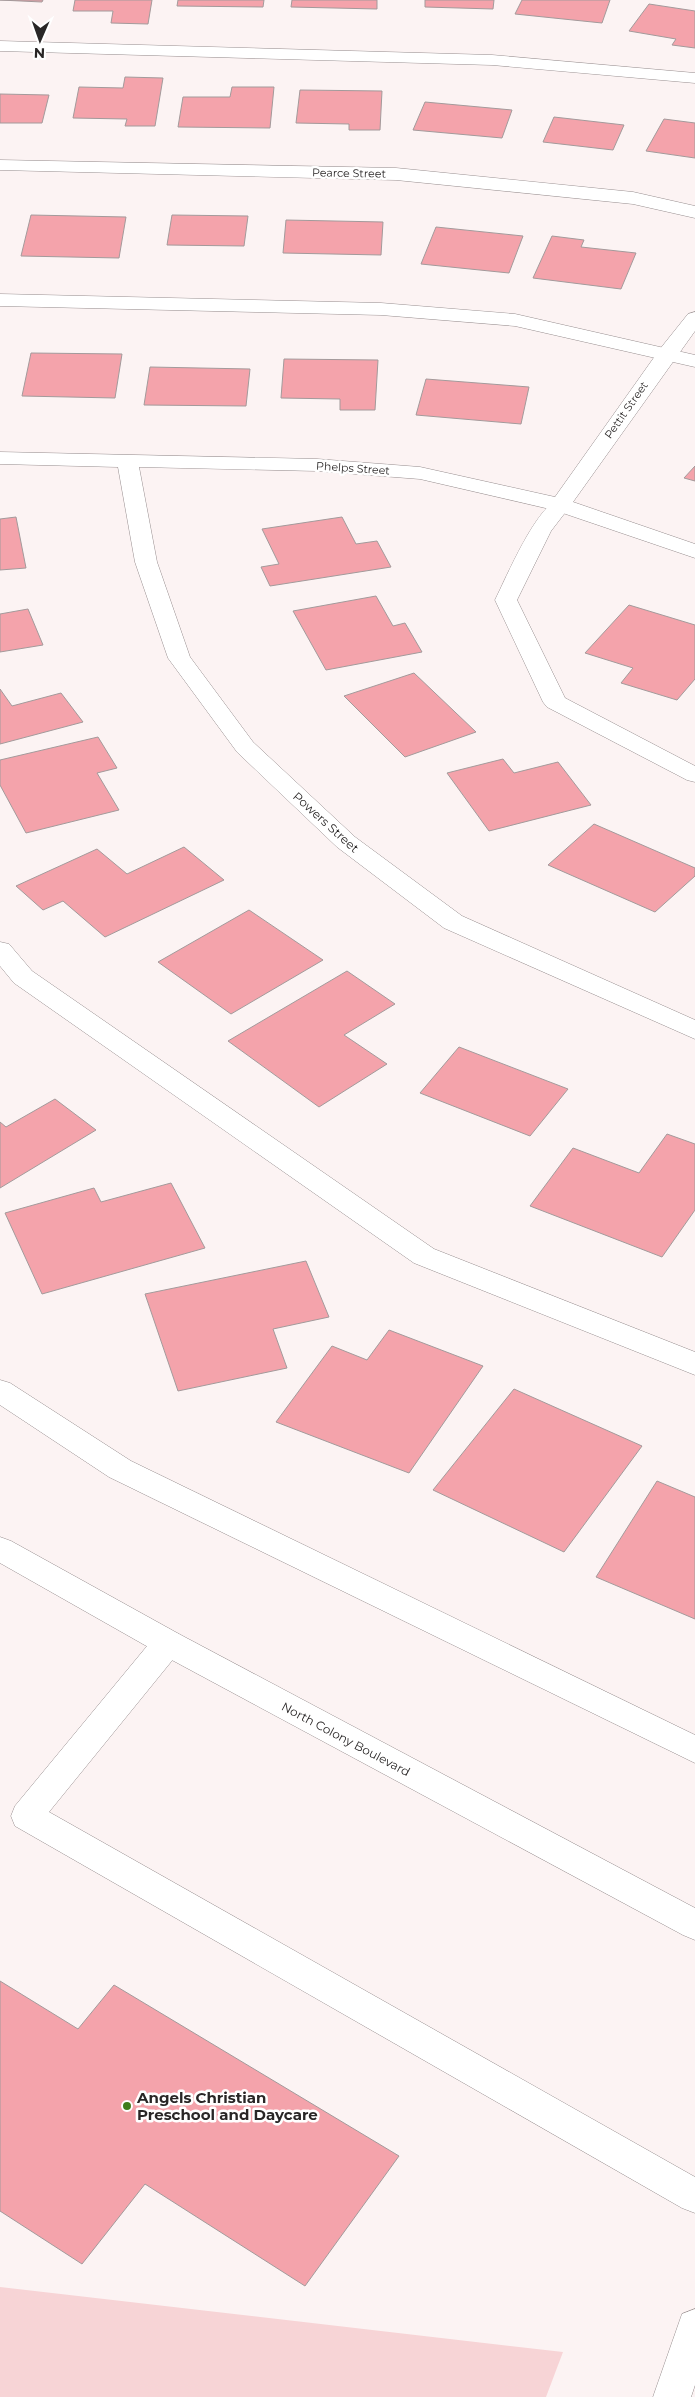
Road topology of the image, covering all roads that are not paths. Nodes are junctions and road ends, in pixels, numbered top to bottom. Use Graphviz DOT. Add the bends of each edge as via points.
graph roads {
  1 [pos="0,46"];
  2 [pos="695,78"];
  3 [pos="0,165"];
  4 [pos="695,212"];
  5 [pos="0,300"];
  6 [pos="695,318"];
  7 [pos="667,353"];
  8 [pos="695,361"];
  9 [pos="0,458"];
  10 [pos="127,460"];
  11 [pos="560,504"];
  12 [pos="695,550"];
  13 [pos="695,775"];
  14 [pos="0,950"];
  15 [pos="695,1030"];
  16 [pos="695,1364"];
  17 [pos="0,1391"];
  18 [pos="0,1549"];
  19 [pos="168,1644"];
  20 [pos="695,1750"];
  21 [pos="695,1925"];
  22 [pos="695,2196"];
  23 [pos="695,2327"];
  24 [pos="672,2397"];
  1 -- 2 [label="street" via="492,60"];
  3 -- 4 [label="street, Pearce Street" via="396,174 633,198"];
  5 -- 7 [label="street" via="391,310 515,320"];
  6 -- 7 [label="street, Pettit Street"];
  7 -- 8 [label="street"];
  7 -- 11 [label="street, Pettit Street"];
  9 -- 10 [label="street, Phelps Street"];
  10 -- 11 [label="street, Phelps Street" via="317,465 420,473"];
  10 -- 15 [label="street, Powers Street" via="146,562 179,658 245,747 346,842 453,922"];
  11 -- 12 [label="street, Phelps Street"];
  11 -- 13 [label="street, Pettit Street" via="541,530 506,600 555,702"];
  14 -- 16 [label="street" via="23,977 424,1256"];
  17 -- 20 [label="street" via="120,1469"];
  18 -- 19 [label="street, North Colony Boulevard"];
  19 -- 21 [label="street, North Colony Boulevard"];
  19 -- 22 [label="street" via="27,1816"];
  23 -- 24 [label="street"];
}
